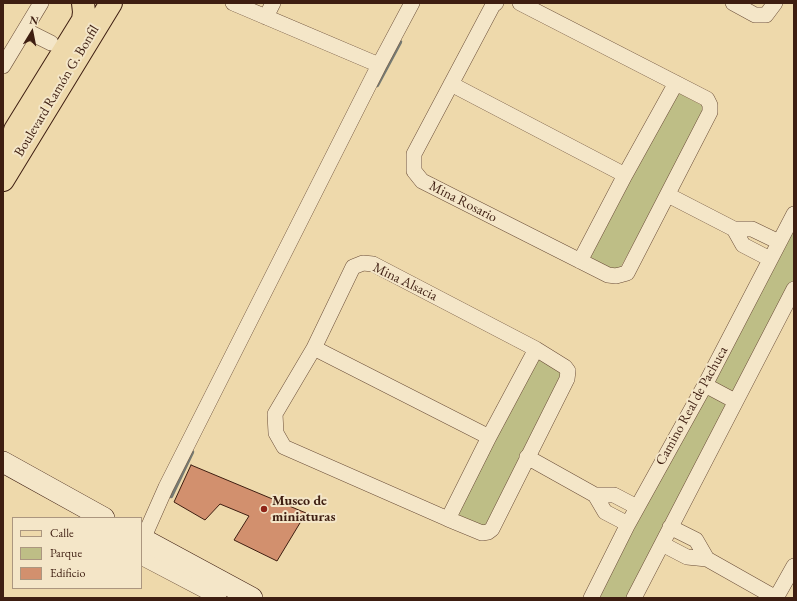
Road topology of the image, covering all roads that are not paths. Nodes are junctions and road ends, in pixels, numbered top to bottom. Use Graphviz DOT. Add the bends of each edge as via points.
graph roads {
  1 [pos="41,3"];
  2 [pos="75,3"];
  3 [pos="83,3"];
  4 [pos="111,3"];
  5 [pos="233,3"];
  6 [pos="273,3"];
  7 [pos="412,3"];
  8 [pos="496,3"];
  9 [pos="520,3"];
  10 [pos="733,3"];
  11 [pos="775,3"];
  12 [pos="266,17"];
  13 [pos="25,30"];
  14 [pos="51,43"];
  15 [pos="379,65"];
  16 [pos="3,66"];
  17 [pos="676,83"];
  18 [pos="451,84"];
  19 [pos="3,121"];
  20 [pos="625,174"];
  21 [pos="3,180"];
  22 [pos="668,195"];
  23 [pos="794,214"];
  24 [pos="734,229"];
  25 [pos="779,242"];
  26 [pos="770,259"];
  27 [pos="580,261"];
  28 [pos="792,296"];
  29 [pos="314,348"];
  30 [pos="536,349"];
  31 [pos="705,385"];
  32 [pos="736,401"];
  33 [pos="489,437"];
  34 [pos="527,457"];
  35 [pos="3,462"];
  36 [pos="54,490"];
  37 [pos="595,495"];
  38 [pos="637,507"];
  39 [pos="88,517"];
  40 [pos="102,517"];
  41 [pos="448,519"];
  42 [pos="628,524"];
  43 [pos="670,527"];
  44 [pos="662,544"];
  45 [pos="142,545"];
  46 [pos="707,559"];
  47 [pos="794,566"];
  48 [pos="218,598"];
  49 [pos="252,598"];
  50 [pos="591,598"];
  51 [pos="634,598"];
  52 [pos="776,598"];
  1 -- 13 [label="street"];
  2 -- 14 [label="main road"];
  3 -- 21 [label="main road" via="83,20 14,130"];
  4 -- 21 [label="main road, Boulevard Ramón G. Bonfil"];
  5 -- 12 [label="street"];
  6 -- 12 [label="street"];
  7 -- 15 [label="street"];
  8 -- 18 [label="street, Mina Rosario"];
  9 -- 17 [label="street, Mina Rosario"];
  10 -- 11 [label="street" via="755,15 766,14"];
  12 -- 15 [label="street"];
  13 -- 14 [label="street"];
  13 -- 16 [label="street"];
  14 -- 19 [label="main road"];
  15 -- 45 [label="street" via="170,480"];
  17 -- 20 [label="street"];
  17 -- 22 [label="street, Mina Rosario" via="706,99 710,105 710,112"];
  18 -- 20 [label="street"];
  18 -- 27 [label="street, Mina Rosario" via="414,154 414,170 422,181"];
  20 -- 27 [label="street"];
  22 -- 24 [label="street"];
  22 -- 27 [label="street, Mina Rosario" via="627,272 616,276 608,275"];
  23 -- 25 [label="street, Camino Real de Pachuca"];
  24 -- 25 [label="street" via="752,229"];
  24 -- 26 [label="street" via="743,245"];
  25 -- 26 [label="street, Camino Real de Pachuca"];
  26 -- 31 [label="street, Camino Real de Pachuca"];
  28 -- 32 [label="street"];
  29 -- 30 [label="street, Mina Alsacia" via="354,268 363,263 373,264"];
  29 -- 33 [label="street"];
  29 -- 41 [label="street, Mina Alsacia" via="275,414 276,433 284,447"];
  30 -- 33 [label="street"];
  30 -- 34 [label="street, Mina Alsacia" via="565,366 568,371 567,379"];
  31 -- 32 [label="street"];
  31 -- 38 [label="street, Camino Real de Pachuca"];
  32 -- 43 [label="street"];
  33 -- 41 [label="street"];
  34 -- 37 [label="street"];
  34 -- 41 [label="street, Mina Alsacia" via="492,529 482,533"];
  35 -- 36 [label="street"];
  36 -- 39 [label="street"];
  36 -- 40 [label="street"];
  37 -- 38 [label="street" via="614,495"];
  37 -- 42 [label="street" via="605,512"];
  38 -- 42 [label="street, Camino Real de Pachuca"];
  42 -- 50 [label="street, Camino Real de Pachuca"];
  43 -- 44 [label="street"];
  43 -- 46 [label="street" via="696,540"];
  44 -- 46 [label="street" via="687,556"];
  44 -- 51 [label="street"];
  45 -- 48 [label="street"];
  45 -- 49 [label="street"];
  46 -- 52 [label="street"];
  47 -- 52 [label="street"];
}
